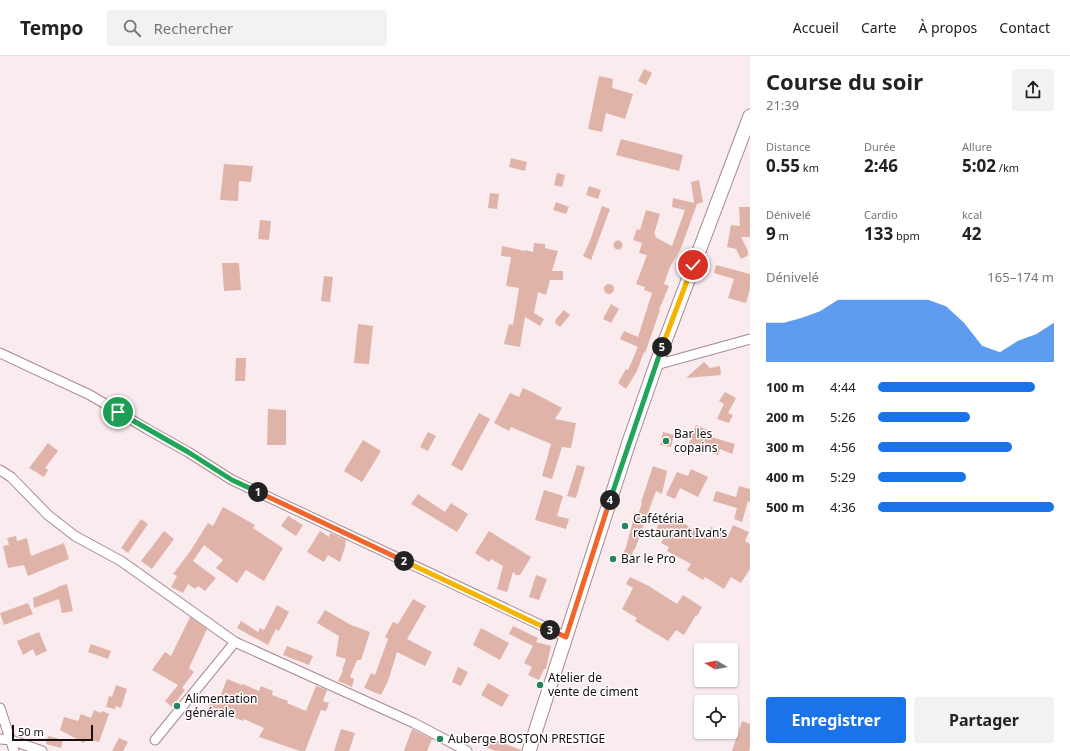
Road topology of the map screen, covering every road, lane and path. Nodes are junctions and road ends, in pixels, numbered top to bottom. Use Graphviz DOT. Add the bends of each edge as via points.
graph roads {
  1 [pos="750,116"];
  2 [pos="750,339"];
  3 [pos="0,353"];
  4 [pos="656,365"];
  5 [pos="0,470"];
  6 [pos="566,637"];
  7 [pos="235,642"];
  8 [pos="0,708"];
  9 [pos="0,739"];
  10 [pos="11,740"];
  11 [pos="155,740"];
  12 [pos="14,751"];
  13 [pos="42,751"];
  14 [pos="467,751"];
  15 [pos="529,751"];
  1 -- 4 [label="main road"];
  2 -- 4 [label="street"];
  3 -- 6 [label="street" via="90,395 232,480"];
  4 -- 6 [label="main road"];
  5 -- 7 [label="street" via="11,477 48,515 75,536 121,561"];
  6 -- 15 [label="main road"];
  7 -- 11 [label="street"];
  7 -- 14 [label="street" via="414,723"];
  8 -- 10 [label="street"];
  9 -- 10 [label="street"];
  10 -- 12 [label="street"];
  10 -- 13 [label="street"];
}
